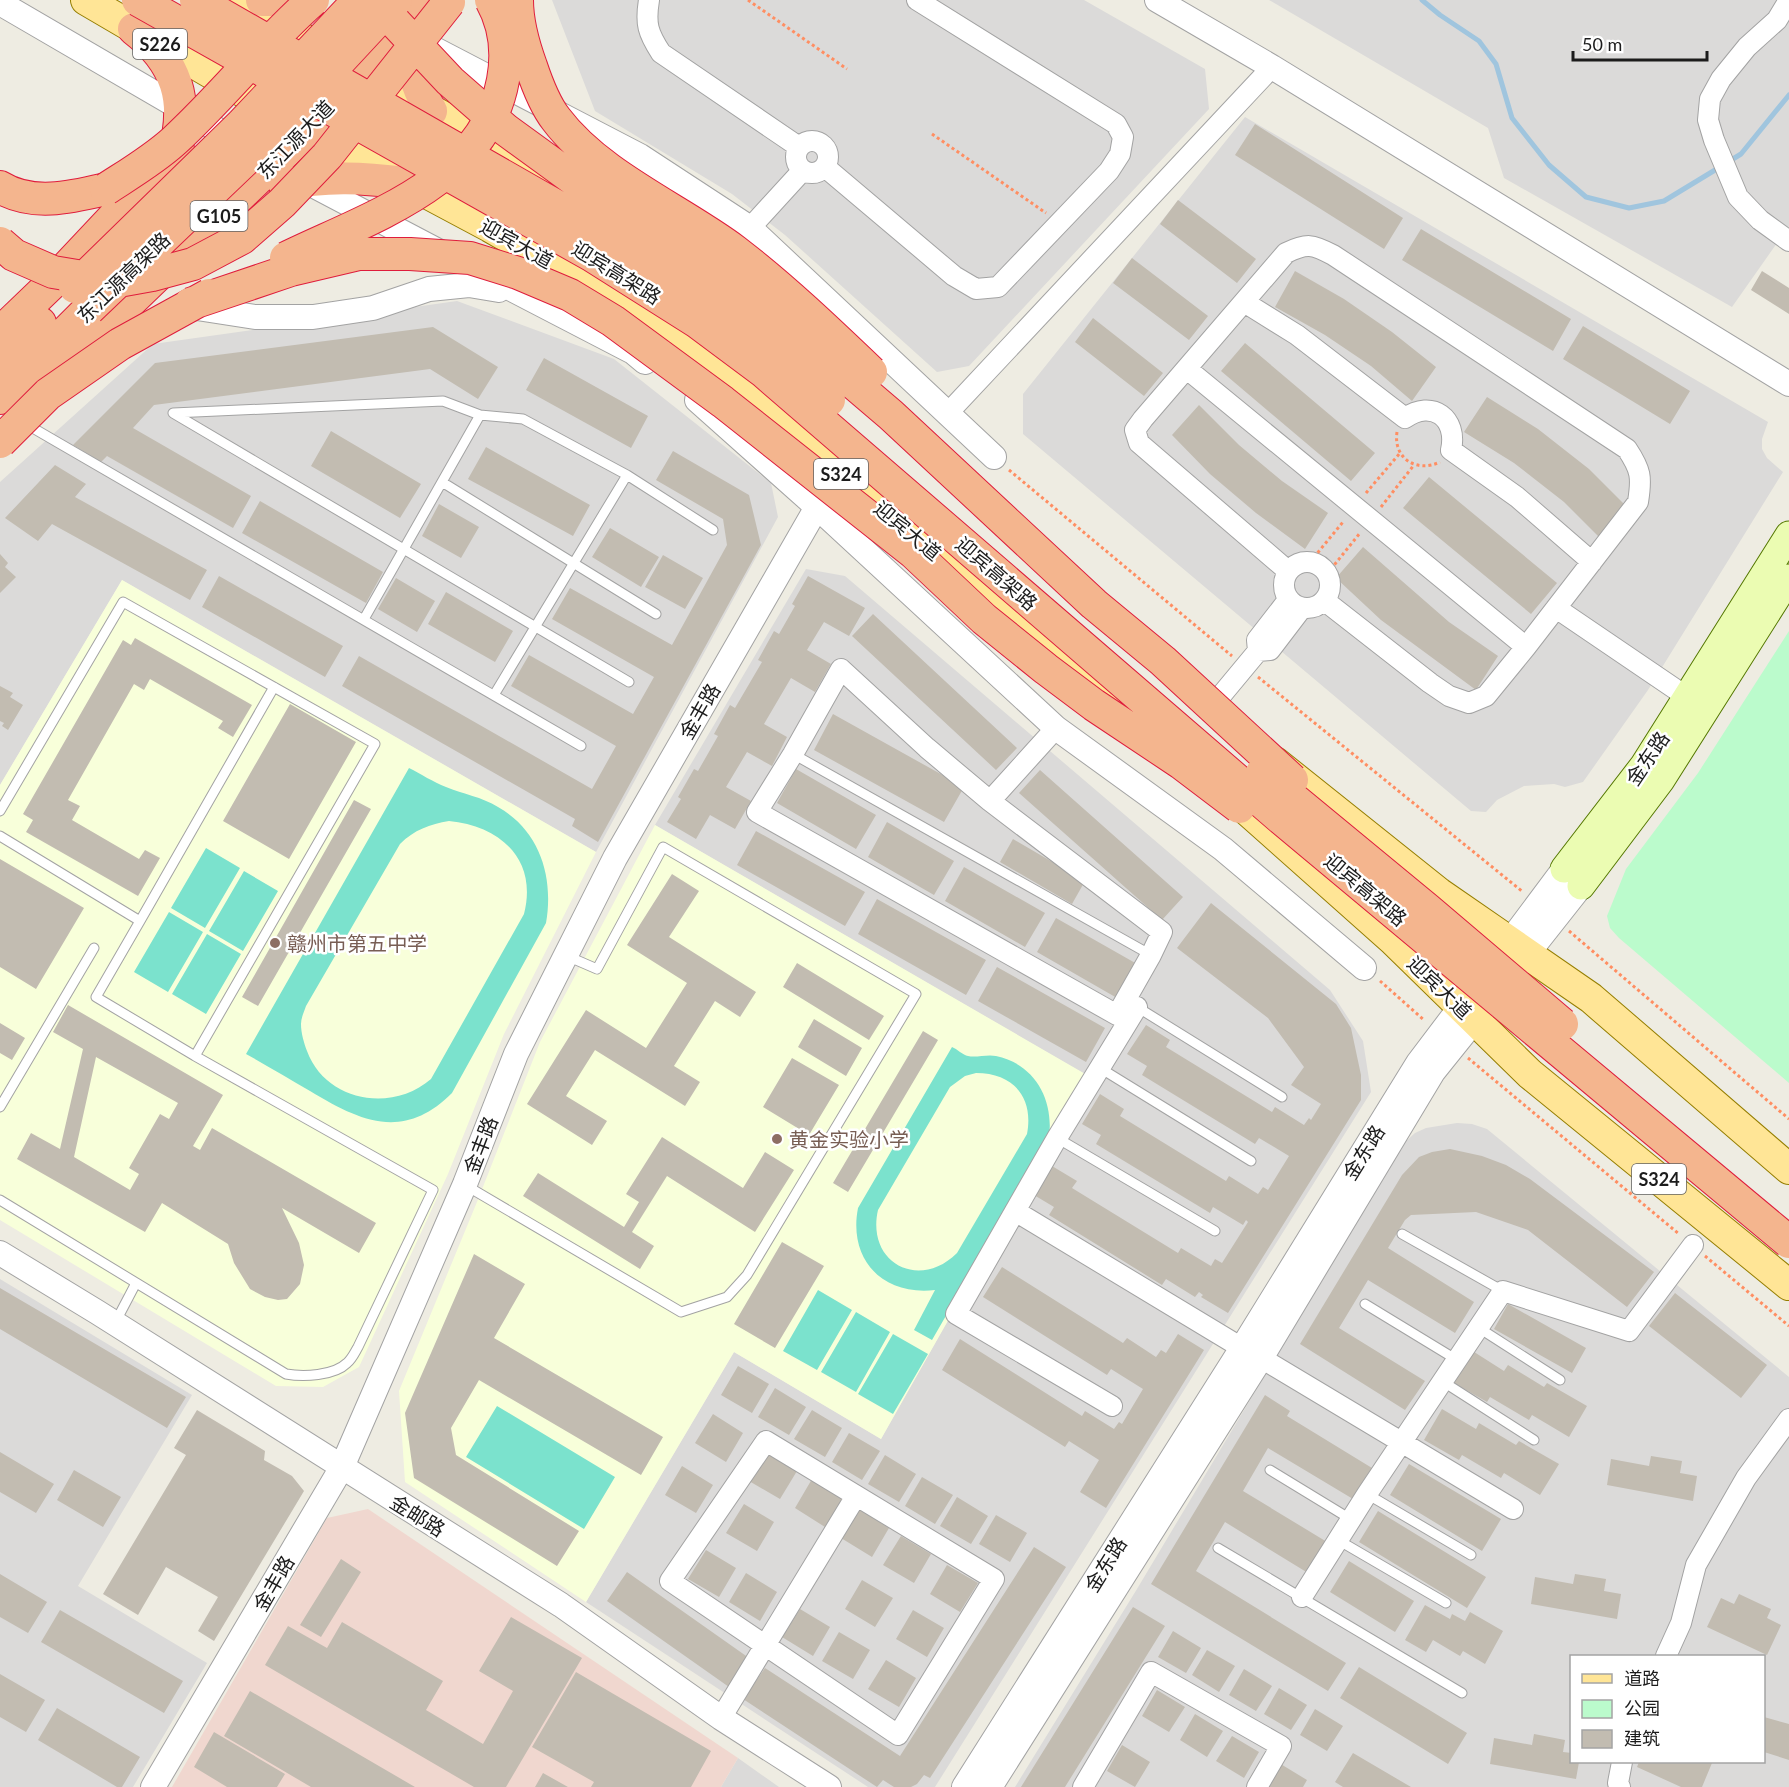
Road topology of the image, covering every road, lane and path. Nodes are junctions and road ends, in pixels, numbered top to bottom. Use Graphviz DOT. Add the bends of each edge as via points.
graph roads {
  1 [pos="86,0"];
  2 [pos="122,0"];
  3 [pos="196,0"];
  4 [pos="236,0"];
  5 [pos="262,0"];
  6 [pos="290,0"];
  7 [pos="314,0"];
  8 [pos="326,0"];
  9 [pos="340,0"];
  10 [pos="359,0"];
  11 [pos="374,0"];
  12 [pos="491,0"];
  13 [pos="517,0"];
  14 [pos="650,0"];
  15 [pos="748,0"];
  16 [pos="916,0"];
  17 [pos="1157,0"];
  18 [pos="1789,0"];
  19 [pos="0,3"];
  20 [pos="418,12"];
  21 [pos="136,15"];
  22 [pos="189,30"];
  23 [pos="290,32"];
  24 [pos="1272,67"];
  25 [pos="847,69"];
  26 [pos="360,71"];
  27 [pos="235,87"];
  28 [pos="431,111"];
  29 [pos="192,115"];
  30 [pos="308,130"];
  31 [pos="932,134"];
  32 [pos="799,147"];
  33 [pos="274,163"];
  34 [pos="825,167"];
  35 [pos="803,170"];
  36 [pos="306,182"];
  37 [pos="406,183"];
  38 [pos="0,187"];
  39 [pos="235,200"];
  40 [pos="1059,223"];
  41 [pos="750,228"];
  42 [pos="1789,241"];
  43 [pos="0,243"];
  44 [pos="519,294"];
  45 [pos="1244,302"];
  46 [pos="189,304"];
  47 [pos="112,319"];
  48 [pos="0,333"];
  49 [pos="0,363"];
  50 [pos="1187,369"];
  51 [pos="1789,384"];
  52 [pos="948,413"];
  53 [pos="480,415"];
  54 [pos="1405,418"];
  55 [pos="2,419"];
  56 [pos="1451,450"];
  57 [pos="994,457"];
  58 [pos="627,475"];
  59 [pos="441,482"];
  60 [pos="817,507"];
  61 [pos="713,530"];
  62 [pos="1789,535"];
  63 [pos="402,548"];
  64 [pos="1592,562"];
  65 [pos="574,563"];
  66 [pos="1288,571"];
  67 [pos="1789,578"];
  68 [pos="1325,601"];
  69 [pos="1094,604"];
  70 [pos="1295,604"];
  71 [pos="1556,608"];
  72 [pos="656,614"];
  73 [pos="364,619"];
  74 [pos="537,626"];
  75 [pos="1526,647"];
  76 [pos="629,682"];
  77 [pos="274,687"];
  78 [pos="494,695"];
  79 [pos="1687,697"];
  80 [pos="1209,710"];
  81 [pos="1056,728"];
  82 [pos="581,746"];
  83 [pos="793,754"];
  84 [pos="990,801"];
  85 [pos="0,811"];
  86 [pos="0,836"];
  87 [pos="1573,878"];
  88 [pos="1427,909"];
  89 [pos="140,921"];
  90 [pos="94,948"];
  91 [pos="1518,948"];
  92 [pos="565,955"];
  93 [pos="1151,955"];
  94 [pos="1364,968"];
  95 [pos="1616,970"];
  96 [pos="1473,1005"];
  97 [pos="1137,1007"];
  98 [pos="195,1056"];
  99 [pos="1101,1068"];
  100 [pos="1512,1096"];
  101 [pos="1282,1097"];
  102 [pos="0,1107"];
  103 [pos="1789,1119"];
  104 [pos="1057,1138"];
  105 [pos="1251,1161"];
  106 [pos="1789,1170"];
  107 [pos="465,1184"];
  108 [pos="0,1200"];
  109 [pos="1016,1210"];
  110 [pos="1789,1217"];
  111 [pos="1215,1231"];
  112 [pos="1402,1234"];
  113 [pos="1789,1242"];
  114 [pos="1693,1245"];
  115 [pos="0,1253"];
  116 [pos="136,1283"];
  117 [pos="1789,1285"];
  118 [pos="1503,1291"];
  119 [pos="1365,1304"];
  120 [pos="115,1323"];
  121 [pos="1789,1326"];
  122 [pos="1479,1328"];
  123 [pos="1251,1353"];
  124 [pos="1457,1360"];
  125 [pos="1560,1380"];
  126 [pos="1442,1381"];
  127 [pos="1112,1406"];
  128 [pos="1789,1419"];
  129 [pos="1534,1440"];
  130 [pos="1402,1442"];
  131 [pos="342,1467"];
  132 [pos="1270,1470"];
  133 [pos="1367,1494"];
  134 [pos="856,1496"];
  135 [pos="1513,1509"];
  136 [pos="1352,1520"];
  137 [pos="1338,1540"];
  138 [pos="1218,1548"];
  139 [pos="1472,1555"];
  140 [pos="1302,1597"];
  141 [pos="1446,1603"];
  142 [pos="765,1646"];
  143 [pos="1666,1655"];
  144 [pos="1462,1693"];
  145 [pos="721,1718"];
  146 [pos="1622,1763"];
  147 [pos="153,1787"];
  148 [pos="829,1787"];
  149 [pos="964,1787"];
  150 [pos="990,1787"];
  151 [pos="1083,1787"];
  152 [pos="1257,1787"];
  153 [pos="1620,1787"];
  1 -- 21 [label="main road, 迎宾大道 / S226"];
  2 -- 22 [label="highway, bridge"];
  3 -- 88 [label="highway, 迎宾高架路, bridge" via="605,234 710,300 788,363 1076,623"];
  4 -- 23 [label="main road"];
  5 -- 6 [label="highway"];
  7 -- 38 [label="highway, bridge" via="173,142 106,189 42,199"];
  8 -- 23 [label="highway"];
  9 -- 20 [label="street"];
  10 -- 49 [label="highway, 东江源高架路, bridge" via="242,124"];
  11 -- 69 [label="highway, bridge" via="450,81 506,130 583,186 722,276 789,328 891,415"];
  12 -- 46 [label="highway, bridge" via="503,33 506,62 501,92 484,130 461,159 441,178 404,202"];
  13 -- 69 [label="highway, bridge" via="521,38 555,119 582,147 734,251 822,326 927,424"];
  14 -- 32 [label="street" via="646,19 651,39 662,53"];
  15 -- 25 [label="path"];
  16 -- 40 [label="street" via="1116,124 1123,137 1120,154 1109,171"];
  17 -- 24 [label="street"];
  18 -- 42 [label="street" via="1777,20 1747,47 1721,79 1710,99 1708,120 1737,197"];
  19 -- 29 [label="street"];
  20 -- 26 [label="highway, 东江源大道 / G105"];
  20 -- 28 [label="highway" via="411,53 415,76"];
  20 -- 41 [label="street"];
  20 -- 43 [label="highway, bridge" via="327,156 242,238 193,264 113,282 53,272 14,255"];
  20 -- 55 [label="highway, 东江源高架路, bridge" via="267,139 89,309"];
  21 -- 22 [label="highway, 迎宾高架路, bridge"];
  21 -- 27 [label="main road, 迎宾大道 / S226"];
  21 -- 29 [label="highway"];
  22 -- 96 [label="highway, 迎宾高架路, bridge" via="591,255 697,322 764,372 1283,820"];
  23 -- 26 [label="main road"];
  23 -- 27 [label="highway"];
  24 -- 51 [label="street"];
  24 -- 52 [label="street"];
  26 -- 28 [label="main road"];
  26 -- 30 [label="highway, 东江源大道 / G105"];
  27 -- 29 [label="highway"];
  27 -- 30 [label="main road, 迎宾大道 / S324"];
  28 -- 80 [label="main road" via="726,272 793,323 948,455"];
  29 -- 33 [label="street"];
  29 -- 48 [label="highway" via="174,153"];
  30 -- 33 [label="highway, 东江源大道 / G105"];
  30 -- 37 [label="main road, 迎宾大道 / S324"];
  31 -- 40 [label="path"];
  32 -- 34 [label="street" via="811,141 823,145 829,156"];
  32 -- 35 [label="street" via="796,159"];
  33 -- 36 [label="street"];
  33 -- 39 [label="highway, 东江源大道 / G105"];
  34 -- 35 [label="street" via="816,173"];
  34 -- 40 [label="street" via="954,276 976,289 998,288"];
  35 -- 41 [label="street"];
  36 -- 37 [label="highway" via="348,178"];
  36 -- 39 [label="highway"];
  36 -- 44 [label="street"];
  37 -- 96 [label="main road, 迎宾大道 / S324" via="681,336 890,516 1212,779 1393,940"];
  39 -- 47 [label="highway, 东江源大道 / G105"];
  41 -- 52 [label="street"];
  44 -- 47 [label="street" via="469,285 429,289 373,308 313,317 255,317 197,308"];
  44 -- 60 [label="street" via="633,352 705,406"];
  45 -- 50 [label="street"];
  45 -- 54 [label="street" via="1297,335"];
  45 -- 64 [label="street" via="1286,253 1303,245 1317,246 1627,449 1638,466 1638,501"];
  46 -- 55 [label="highway, bridge"];
  46 -- 96 [label="highway, bridge" via="291,270 359,254 470,258 570,295 613,321 806,467 1046,669 1181,763 1344,887"];
  47 -- 55 [label="highway, 东江源大道 / G105"];
  50 -- 66 [label="street" via="1135,430 1139,443"];
  50 -- 75 [label="street"];
  52 -- 57 [label="street"];
  53 -- 58 [label="lane" via="523,419"];
  53 -- 59 [label="lane"];
  53 -- 63 [label="lane" via="443,401 173,413"];
  54 -- 56 [label="street" via="1422,410 1441,415 1452,430"];
  54 -- 56 [label="path" via="1399,425 1396,444 1406,460 1414,465 1432,466"];
  55 -- 73 [label="lane"];
  56 -- 64 [label="street" via="1517,497"];
  58 -- 61 [label="lane"];
  58 -- 65 [label="lane"];
  59 -- 63 [label="lane"];
  59 -- 65 [label="lane"];
  60 -- 81 [label="street"];
  60 -- 92 [label="street, 金丰路" via="615,858"];
  62 -- 79 [label="main road, 金东路"];
  63 -- 73 [label="lane"];
  63 -- 74 [label="lane"];
  64 -- 71 [label="street"];
  65 -- 72 [label="lane"];
  65 -- 74 [label="lane"];
  66 -- 68 [label="street" via="1304,562 1323,568 1330,580"];
  66 -- 70 [label="street" via="1283,586"];
  67 -- 87 [label="main road, 金东路" via="1661,780"];
  68 -- 70 [label="street" via="1315,608"];
  68 -- 75 [label="street" via="1430,683 1469,703 1486,696"];
  69 -- 88 [label="highway, bridge" via="1254,744"];
  70 -- 80 [label="street" via="1270,650 1258,651"];
  71 -- 75 [label="street"];
  71 -- 79 [label="street"];
  73 -- 78 [label="lane"];
  74 -- 76 [label="lane"];
  74 -- 78 [label="lane"];
  77 -- 85 [label="lane" via="123,602"];
  77 -- 89 [label="lane"];
  77 -- 98 [label="lane" via="375,744"];
  78 -- 82 [label="lane"];
  79 -- 87 [label="main road, 金东路"];
  80 -- 91 [label="main road" via="1439,893"];
  81 -- 84 [label="street"];
  81 -- 94 [label="street" via="1223,849"];
  83 -- 84 [label="street" via="841,669"];
  83 -- 93 [label="lane"];
  83 -- 93 [label="street" via="757,812 1117,1016"];
  84 -- 93 [label="street" via="1162,932"];
  86 -- 89 [label="lane"];
  87 -- 91 [label="street, 金东路"];
  88 -- 110 [label="highway, 迎宾高架路, bridge"];
  89 -- 98 [label="lane" via="96,997"];
  90 -- 102 [label="lane"];
  91 -- 96 [label="street, 金东路"];
  91 -- 106 [label="main road" via="1591,998"];
  92 -- 107 [label="street, 金丰路" via="516,1054"];
  92 -- 107 [label="lane" via="597,969 663,847 916,994 747,1275 727,1297 681,1312"];
  95 -- 103 [label="path"];
  96 -- 113 [label="highway, 迎宾高架路, bridge"];
  96 -- 117 [label="main road, 迎宾大道 / S324" via="1530,1074"];
  96 -- 123 [label="street, 金东路" via="1418,1062"];
  97 -- 99 [label="street"];
  97 -- 101 [label="lane"];
  98 -- 116 [label="lane" via="432,1190 358,1347 347,1364 332,1371 304,1377 286,1374"];
  99 -- 104 [label="street"];
  99 -- 105 [label="lane"];
  100 -- 114 [label="path"];
  104 -- 109 [label="street"];
  104 -- 111 [label="lane"];
  107 -- 131 [label="street, 金丰路"];
  108 -- 116 [label="lane"];
  109 -- 123 [label="street"];
  109 -- 127 [label="street" via="956,1314"];
  112 -- 118 [label="lane"];
  114 -- 118 [label="street" via="1629,1331"];
  114 -- 121 [label="path"];
  115 -- 120 [label="street, 金邮路"];
  116 -- 120 [label="lane"];
  118 -- 122 [label="street"];
  119 -- 124 [label="lane"];
  120 -- 131 [label="street, 金邮路"];
  122 -- 124 [label="street"];
  122 -- 125 [label="lane"];
  123 -- 130 [label="street"];
  123 -- 149 [label="street, 金东路"];
  123 -- 150 [label="street, 金东路"];
  124 -- 126 [label="street"];
  126 -- 129 [label="lane"];
  126 -- 130 [label="street"];
  128 -- 143 [label="street" via="1746,1478 1696,1565 1681,1623"];
  130 -- 133 [label="street"];
  130 -- 135 [label="street"];
  131 -- 145 [label="street, 金邮路" via="561,1605"];
  131 -- 147 [label="street, 金丰路"];
  132 -- 136 [label="lane"];
  133 -- 136 [label="street"];
  133 -- 139 [label="lane"];
  134 -- 142 [label="street"];
  134 -- 142 [label="street" via="766,1441 670,1581"];
  134 -- 142 [label="street" via="994,1579 898,1735"];
  136 -- 137 [label="street"];
  137 -- 140 [label="street"];
  137 -- 141 [label="lane"];
  138 -- 140 [label="lane"];
  140 -- 144 [label="lane"];
  142 -- 145 [label="street"];
  145 -- 148 [label="street, 金邮路"];
  146 -- 153 [label="street"];
  151 -- 152 [label="street" via="1150,1672 1281,1746"];
}
